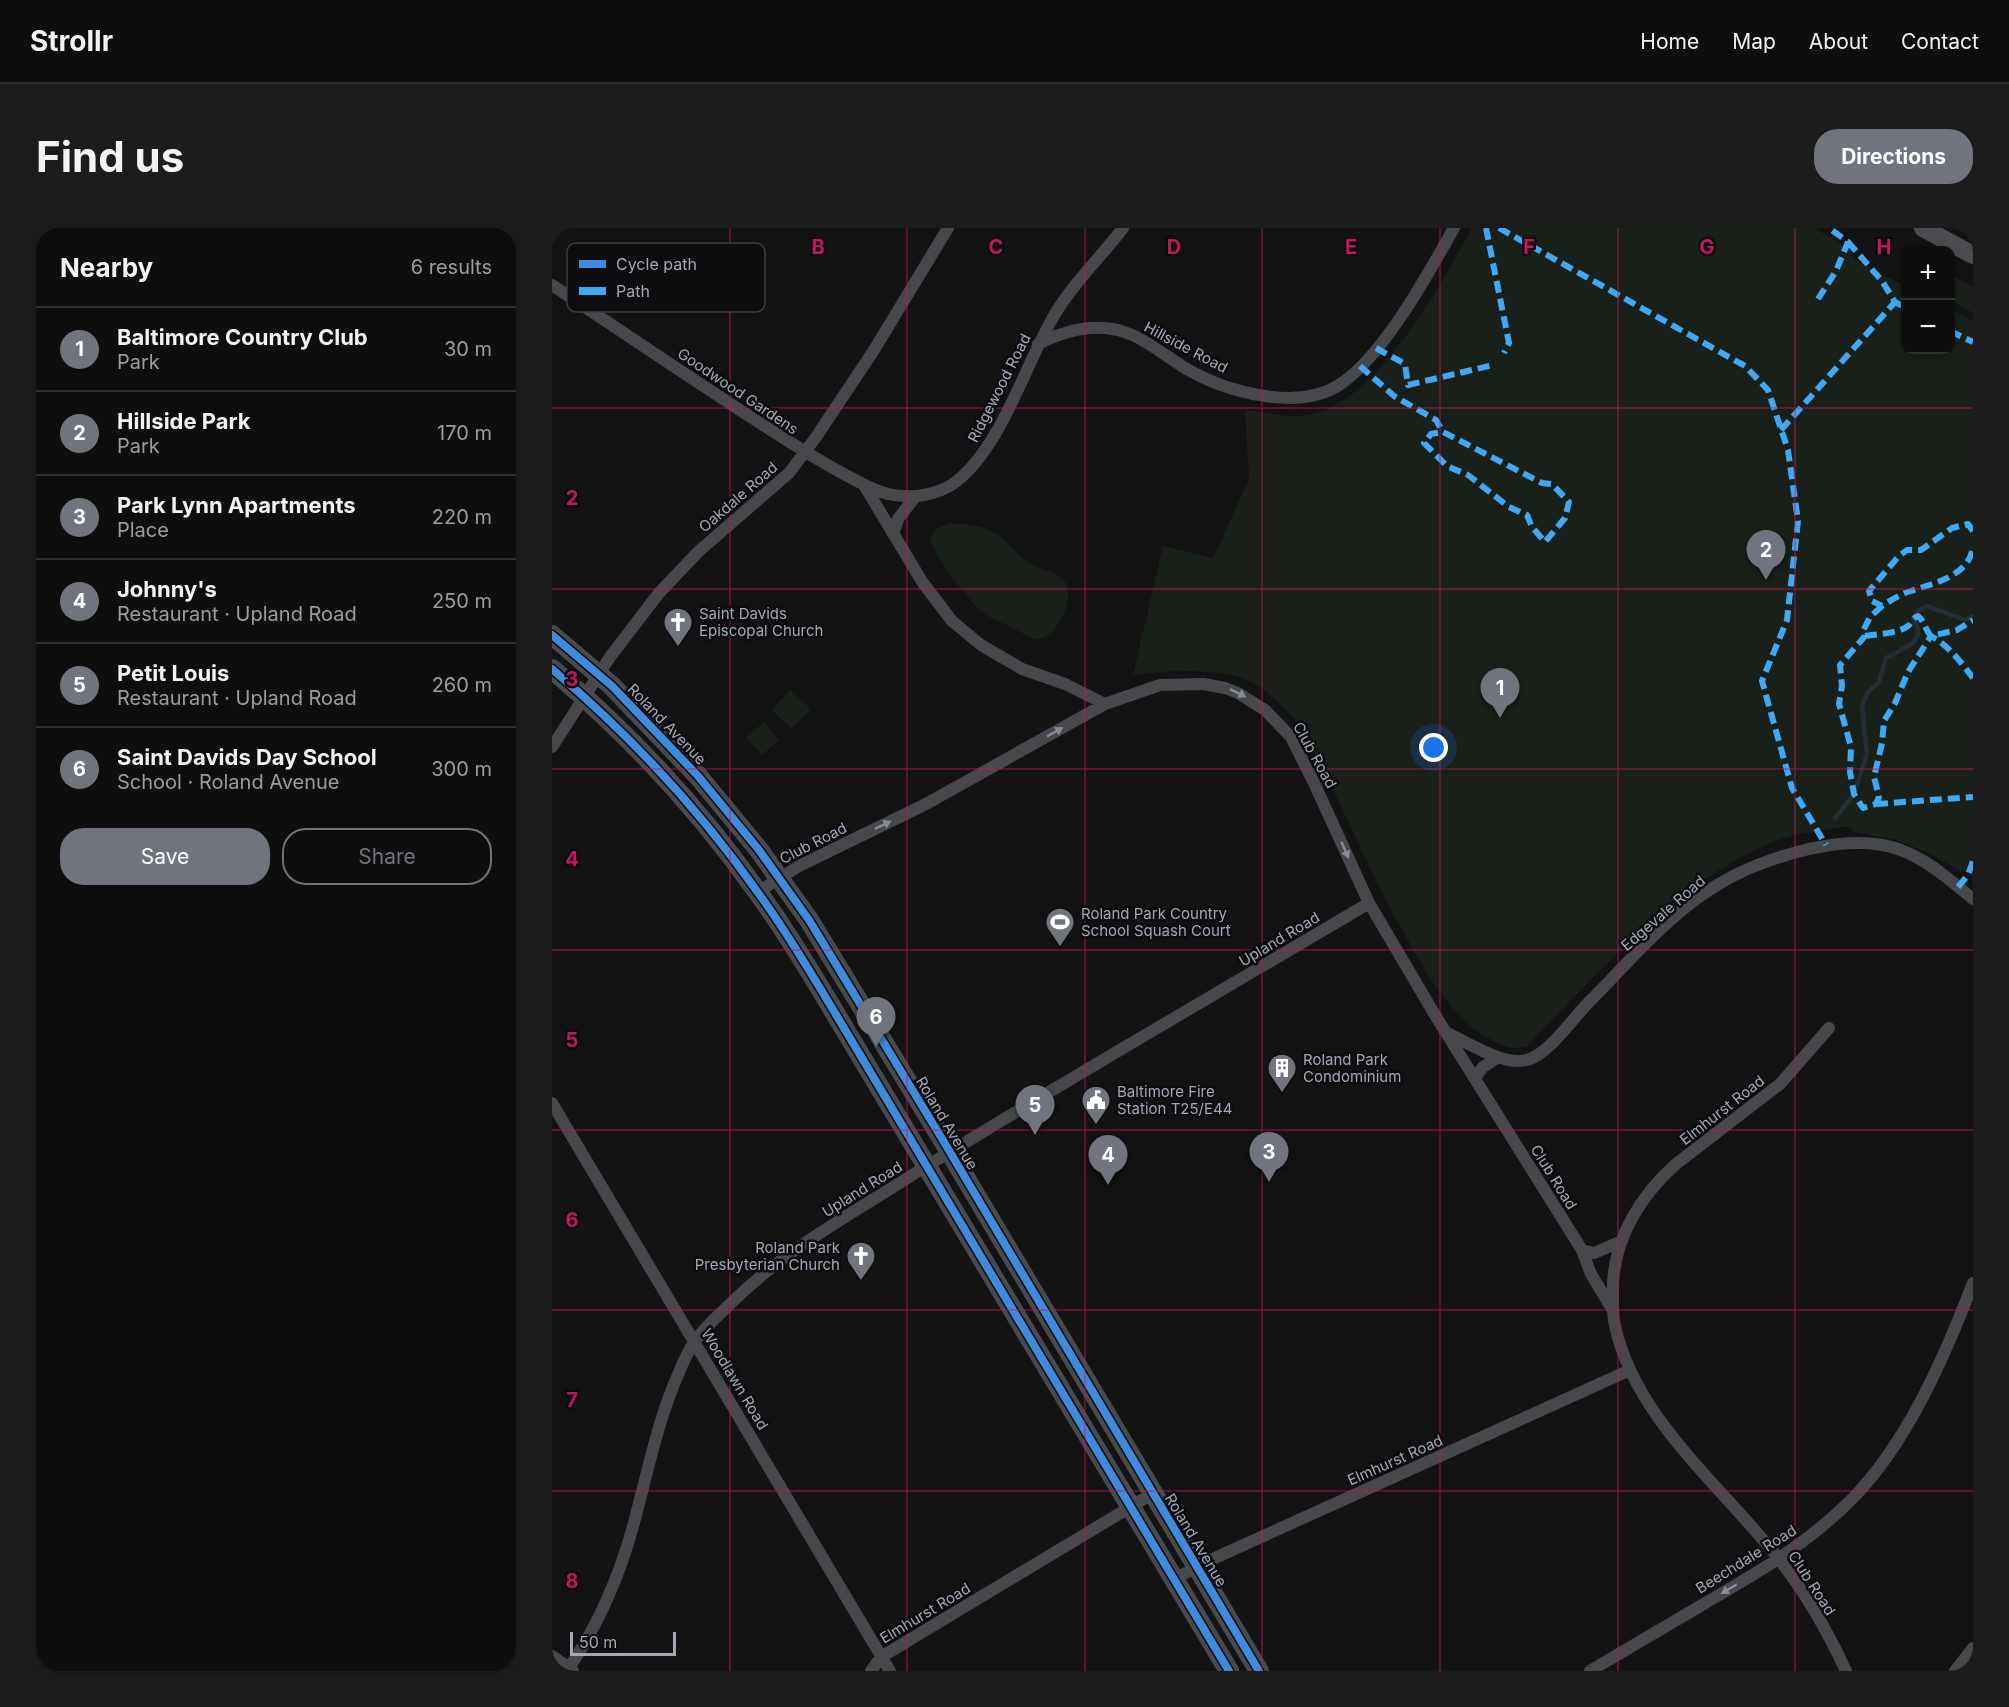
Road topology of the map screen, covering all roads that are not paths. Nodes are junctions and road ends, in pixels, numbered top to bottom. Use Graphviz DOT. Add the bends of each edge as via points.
graph roads {
  1 [pos="948,228"];
  2 [pos="1123,228"];
  3 [pos="1454,228"];
  4 [pos="1923,228"];
  5 [pos="1973,255"];
  6 [pos="552,285"];
  7 [pos="567,295"];
  8 [pos="592,312"];
  9 [pos="1038,344"];
  10 [pos="804,453"];
  11 [pos="864,485"];
  12 [pos="915,497"];
  13 [pos="893,534"];
  14 [pos="552,635"];
  15 [pos="552,669"];
  16 [pos="598,674"];
  17 [pos="584,696"];
  18 [pos="1104,704"];
  19 [pos="552,747"];
  20 [pos="779,877"];
  21 [pos="758,892"];
  22 [pos="1973,899"];
  23 [pos="1369,903"];
  24 [pos="1829,1028"];
  25 [pos="1446,1032"];
  26 [pos="1497,1058"];
  27 [pos="1475,1078"];
  28 [pos="552,1103"];
  29 [pos="950,1152"];
  30 [pos="927,1167"];
  31 [pos="1622,1241"];
  32 [pos="1582,1250"];
  33 [pos="1973,1283"];
  34 [pos="1612,1309"];
  35 [pos="695,1341"];
  36 [pos="1630,1370"];
  37 [pos="1152,1494"];
  38 [pos="1130,1508"];
  39 [pos="1780,1560"];
  40 [pos="1197,1568"];
  41 [pos="1174,1579"];
  42 [pos="1973,1648"];
  43 [pos="552,1656"];
  44 [pos="881,1657"];
  45 [pos="570,1670"];
  46 [pos="872,1671"];
  47 [pos="890,1671"];
  48 [pos="1229,1671"];
  49 [pos="1259,1671"];
  50 [pos="1590,1671"];
  51 [pos="1846,1671"];
  52 [pos="1955,1671"];
  1 -- 10 [label="street, Oakdale Road" via="874,350"];
  2 -- 9 [label="street, Ridgewood Road" via="1067,295"];
  3 -- 9 [label="street, Hillside Road" via="1410,301 1370,356 1342,383 1312,395 1275,397 1235,389 1197,374 1117,330 1072,330"];
  4 -- 5 [label="main road"];
  6 -- 7 [label="street, Goodwood Gardens"];
  8 -- 10 [label="street, Goodwood Gardens"];
  9 -- 12 [label="street, Ridgewood Road" via="985,450 955,483"];
  10 -- 11 [label="street, Goodwood Gardens"];
  10 -- 16 [label="street, Oakdale Road" via="789,473 678,571"];
  11 -- 12 [label="street, Ridgewood Road"];
  11 -- 13 [label="street"];
  12 -- 13 [label="street" via="898,519"];
  13 -- 18 [label="street" via="937,603 981,645 1022,669 1065,684"];
  14 -- 16 [label="main road, Roland Avenue"];
  15 -- 17 [label="main road"];
  16 -- 17 [label="street, Oakdale Road"];
  16 -- 20 [label="main road, Roland Avenue" via="698,776"];
  17 -- 19 [label="street, Oakdale Road"];
  17 -- 21 [label="main road" via="665,777"];
  20 -- 18 [label="street, Club Road, one-way" via="926,804"];
  18 -- 23 [label="street, Club Road, one-way" via="1160,685 1193,683 1232,690 1265,710 1291,737"];
  20 -- 21 [label="street, Club Road"];
  20 -- 29 [label="main road, Roland Avenue"];
  21 -- 30 [label="main road"];
  22 -- 26 [label="street, Edgevale Road" via="1925,862 1884,845 1847,843 1792,853 1737,874 1696,900 1655,936 1538,1055 1524,1061"];
  23 -- 25 [label="street, Club Road"];
  23 -- 29 [label="street, Upland Road"];
  24 -- 31 [label="street, Elmhurst Road" via="1780,1084 1662,1176 1636,1211"];
  25 -- 26 [label="street, Edgevale Road"];
  25 -- 27 [label="street, Club Road"];
  26 -- 27 [label="street" via="1483,1066"];
  27 -- 32 [label="street, Club Road"];
  28 -- 35 [label="street, Woodlawn Road"];
  29 -- 30 [label="street, Upland Road"];
  29 -- 37 [label="main road, Roland Avenue"];
  30 -- 35 [label="street, Upland Road" via="797,1248 742,1292"];
  30 -- 38 [label="main road"];
  31 -- 32 [label="street" via="1594,1253"];
  31 -- 34 [label="street, Club Road" via="1613,1267"];
  32 -- 34 [label="street, Club Road"];
  33 -- 39 [label="street, Beechdale Road" via="1950,1341 1891,1451 1852,1499"];
  34 -- 36 [label="street, Club Road"];
  35 -- 44 [label="street, Woodlawn Road"];
  35 -- 45 [label="street, Upland Road" via="664,1409 614,1582"];
  36 -- 39 [label="street, Club Road" via="1646,1400 1693,1462"];
  36 -- 40 [label="street, Elmhurst Road"];
  37 -- 38 [label="street, Elmhurst Road"];
  37 -- 40 [label="main road, Roland Avenue"];
  38 -- 41 [label="main road"];
  38 -- 44 [label="street, Elmhurst Road"];
  39 -- 50 [label="street, Beechdale Road, one-way"];
  39 -- 51 [label="street, Club Road" via="1816,1613"];
  40 -- 41 [label="street, Elmhurst Road"];
  40 -- 49 [label="main road, Roland Avenue"];
  41 -- 48 [label="main road"];
  42 -- 52 [label="street"];
  43 -- 45 [label="street"];
  44 -- 46 [label="street, Elmhurst Road"];
  44 -- 47 [label="street, Woodlawn Road"];
}
